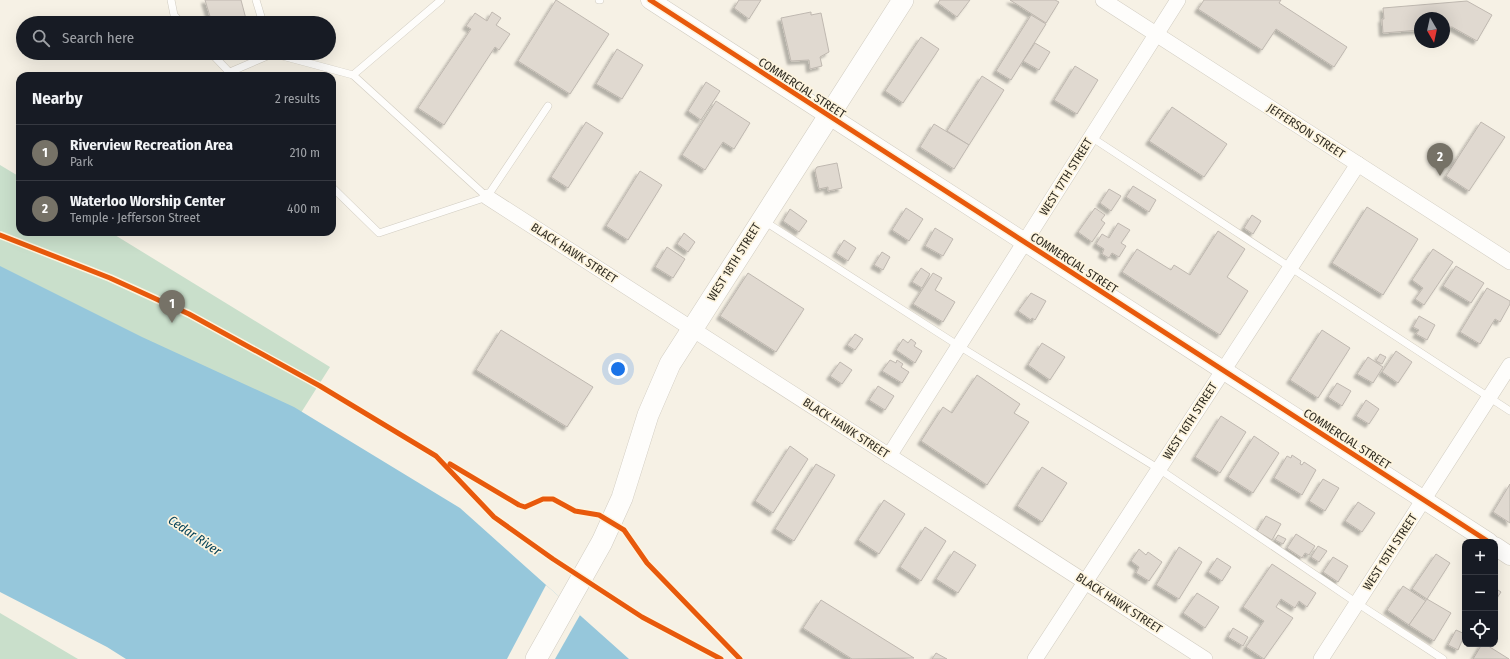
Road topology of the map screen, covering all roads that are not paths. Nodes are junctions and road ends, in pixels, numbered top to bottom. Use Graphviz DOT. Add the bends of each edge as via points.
graph roads {
  1 [pos="171,0"];
  2 [pos="256,0"];
  3 [pos="441,0"];
  4 [pos="650,0"];
  5 [pos="903,0"];
  6 [pos="1103,0"];
  7 [pos="1178,0"];
  8 [pos="175,16"];
  9 [pos="261,16"];
  10 [pos="1156,34"];
  11 [pos="218,60"];
  12 [pos="259,60"];
  13 [pos="298,60"];
  14 [pos="230,72"];
  15 [pos="236,72"];
  16 [pos="353,75"];
  17 [pos="548,106"];
  18 [pos="827,116"];
  19 [pos="1091,137"];
  20 [pos="1358,164"];
  21 [pos="336,191"];
  22 [pos="487,197"];
  23 [pos="762,219"];
  24 [pos="1024,243"];
  25 [pos="1510,262"];
  26 [pos="1290,267"];
  27 [pos="692,329"];
  28 [pos="959,346"];
  29 [pos="1510,365"];
  30 [pos="1223,371"];
  31 [pos="1489,398"];
  32 [pos="1510,411"];
  33 [pos="889,456"];
  34 [pos="1159,469"];
  35 [pos="1423,500"];
  36 [pos="1484,539"];
  37 [pos="1498,548"];
  38 [pos="1510,556"];
  39 [pos="1085,582"];
  40 [pos="1357,603"];
  41 [pos="536,659"];
  42 [pos="1035,659"];
  43 [pos="1205,659"];
  44 [pos="1321,659"];
  45 [pos="1443,659"];
  1 -- 8 [label="lane"];
  2 -- 9 [label="lane"];
  3 -- 16 [label="lane"];
  4 -- 18 [label="street, COMMERCIAL STREET"];
  5 -- 18 [label="main road, WEST 18TH STREET"];
  6 -- 10 [label="street, JEFFERSON STREET"];
  7 -- 10 [label="street, WEST 17TH STREET"];
  10 -- 19 [label="street, WEST 17TH STREET"];
  10 -- 20 [label="street, JEFFERSON STREET"];
  11 -- 14 [label="lane"];
  12 -- 15 [label="lane"];
  13 -- 16 [label="lane"];
  16 -- 22 [label="lane"];
  17 -- 22 [label="lane"];
  18 -- 23 [label="main road, WEST 18TH STREET"];
  18 -- 24 [label="street, COMMERCIAL STREET"];
  19 -- 24 [label="street, WEST 17TH STREET"];
  19 -- 26 [label="lane"];
  20 -- 25 [label="street, JEFFERSON STREET"];
  20 -- 26 [label="street, WEST 16TH STREET"];
  21 -- 22 [label="lane" via="379,233"];
  22 -- 27 [label="street, BLACK HAWK STREET"];
  23 -- 27 [label="main road, WEST 18TH STREET"];
  23 -- 28 [label="lane"];
  24 -- 28 [label="street, WEST 17TH STREET"];
  24 -- 30 [label="street, COMMERCIAL STREET"];
  26 -- 30 [label="street, WEST 16TH STREET"];
  26 -- 31 [label="lane"];
  27 -- 33 [label="street, BLACK HAWK STREET"];
  27 -- 41 [label="main road, WEST 18TH STREET" via="663,378 648,415 622,498 602,542"];
  28 -- 33 [label="street, WEST 17TH STREET"];
  28 -- 34 [label="lane"];
  29 -- 31 [label="street, WEST 15TH STREET"];
  30 -- 34 [label="street, WEST 16TH STREET"];
  30 -- 35 [label="street, COMMERCIAL STREET"];
  31 -- 32 [label="lane"];
  31 -- 35 [label="street, WEST 15TH STREET"];
  33 -- 39 [label="street, BLACK HAWK STREET"];
  34 -- 39 [label="street, WEST 16TH STREET"];
  34 -- 40 [label="lane"];
  35 -- 36 [label="street, COMMERCIAL STREET"];
  35 -- 40 [label="street, WEST 15TH STREET"];
  37 -- 38 [label="street"];
  39 -- 42 [label="street, WEST 16TH STREET"];
  39 -- 43 [label="street, BLACK HAWK STREET"];
  40 -- 44 [label="street, WEST 15TH STREET"];
  40 -- 45 [label="lane"];
}
